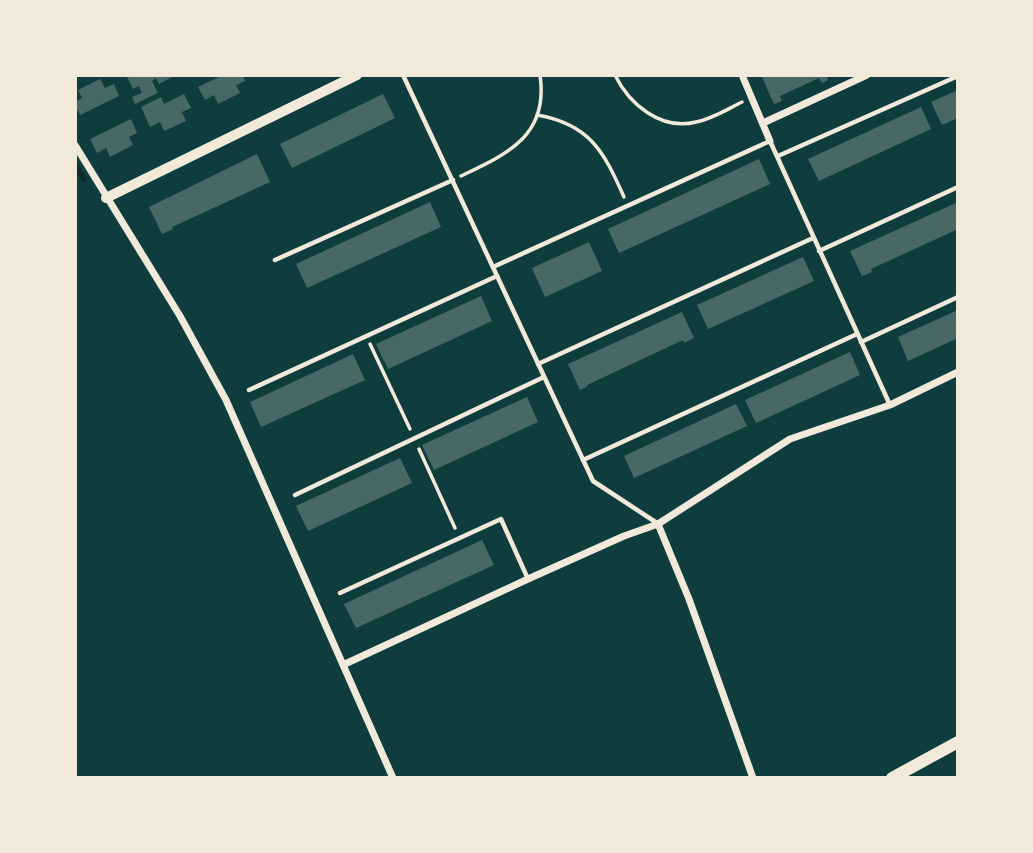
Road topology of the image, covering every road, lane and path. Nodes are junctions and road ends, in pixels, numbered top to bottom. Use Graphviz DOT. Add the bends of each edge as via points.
graph roads {
  1 [pos="357,75"];
  2 [pos="403,75"];
  3 [pos="540,75"];
  4 [pos="615,75"];
  5 [pos="742,75"];
  6 [pos="867,75"];
  7 [pos="958,76"];
  8 [pos="752,97"];
  9 [pos="537,115"];
  10 [pos="763,123"];
  11 [pos="770,141"];
  12 [pos="75,145"];
  13 [pos="778,156"];
  14 [pos="462,176"];
  15 [pos="453,180"];
  16 [pos="958,187"];
  17 [pos="623,194"];
  18 [pos="106,198"];
  19 [pos="813,238"];
  20 [pos="819,251"];
  21 [pos="275,260"];
  22 [pos="493,267"];
  23 [pos="497,276"];
  24 [pos="958,297"];
  25 [pos="857,334"];
  26 [pos="861,342"];
  27 [pos="538,364"];
  28 [pos="958,372"];
  29 [pos="544,377"];
  30 [pos="249,390"];
  31 [pos="890,404"];
  32 [pos="583,460"];
  33 [pos="295,495"];
  34 [pos="658,524"];
  35 [pos="528,579"];
  36 [pos="340,593"];
  37 [pos="345,664"];
  38 [pos="958,742"];
  39 [pos="393,778"];
  40 [pos="753,778"];
  41 [pos="892,778"];
  1 -- 18 [label="street"];
  2 -- 15 [label="lane"];
  3 -- 9 [label="path"];
  4 -- 8 [label="path" via="635,103 667,122 695,123"];
  5 -- 8 [label="street"];
  6 -- 10 [label="street"];
  7 -- 13 [label="lane"];
  8 -- 10 [label="street"];
  9 -- 14 [label="path" via="518,145"];
  9 -- 17 [label="path" via="566,122 588,137 605,156"];
  10 -- 11 [label="street"];
  11 -- 13 [label="lane"];
  11 -- 22 [label="lane"];
  12 -- 18 [label="street"];
  13 -- 19 [label="lane"];
  15 -- 21 [label="lane"];
  15 -- 22 [label="lane"];
  16 -- 20 [label="lane"];
  18 -- 37 [label="street" via="226,400"];
  19 -- 20 [label="lane"];
  19 -- 27 [label="lane"];
  20 -- 25 [label="lane"];
  22 -- 23 [label="lane"];
  23 -- 27 [label="lane"];
  23 -- 30 [label="lane"];
  24 -- 26 [label="lane"];
  25 -- 26 [label="lane"];
  25 -- 32 [label="lane"];
  26 -- 31 [label="lane"];
  27 -- 29 [label="lane"];
  28 -- 31 [label="street"];
  29 -- 32 [label="lane"];
  29 -- 33 [label="lane"];
  31 -- 34 [label="street" via="790,439"];
  32 -- 34 [label="lane" via="593,481"];
  34 -- 35 [label="street"];
  34 -- 40 [label="street"];
  35 -- 36 [label="lane" via="501,519"];
  35 -- 37 [label="street"];
  37 -- 39 [label="street"];
  38 -- 41 [label="main road"];
}
